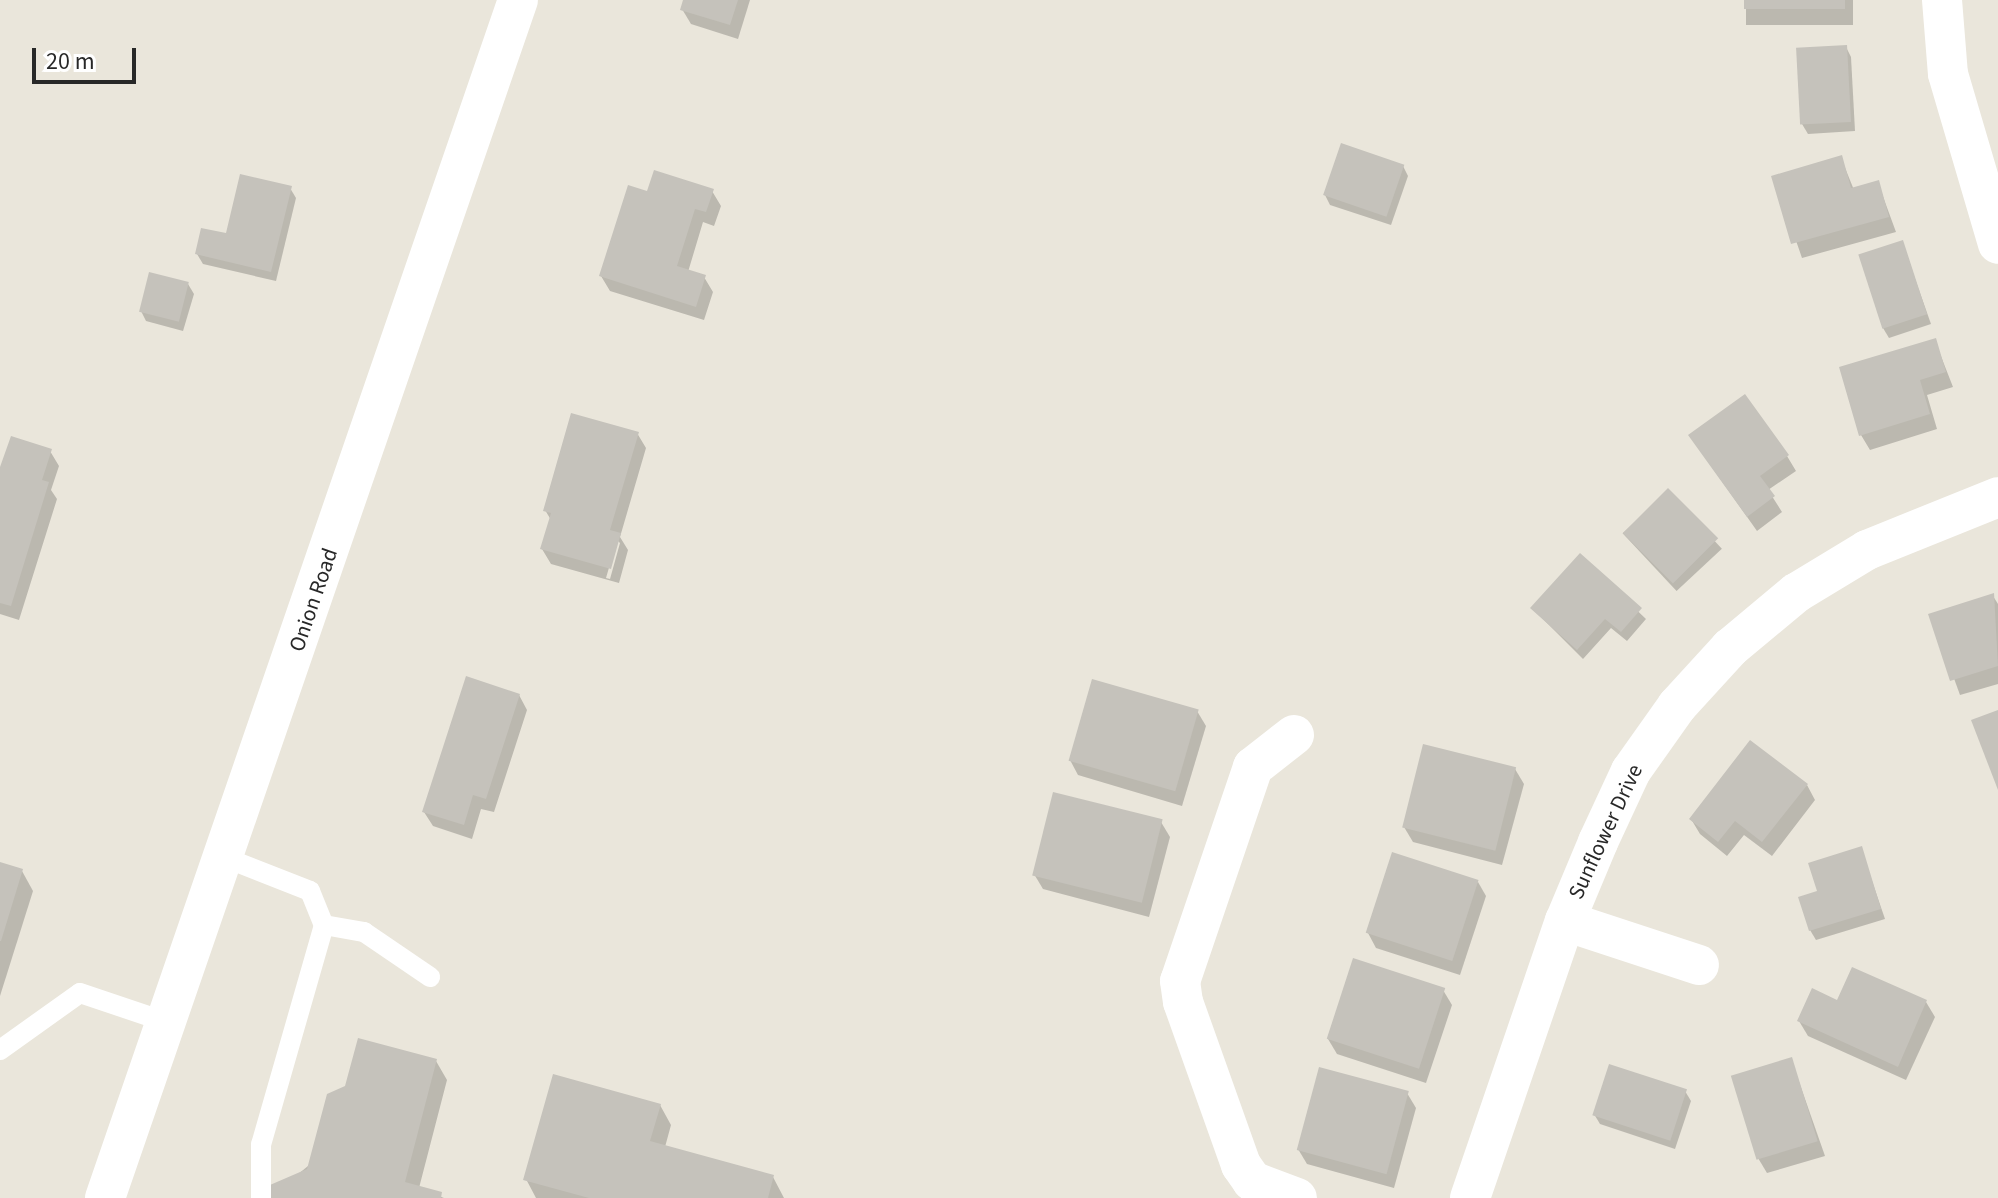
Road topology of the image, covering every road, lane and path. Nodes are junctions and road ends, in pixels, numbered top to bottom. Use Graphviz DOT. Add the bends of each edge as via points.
graph roads {
  1 [pos="518,0"];
  2 [pos="1942,0"];
  3 [pos="1998,244"];
  4 [pos="1998,497"];
  5 [pos="1294,735"];
  6 [pos="226,858"];
  7 [pos="1565,921"];
  8 [pos="324,925"];
  9 [pos="1699,965"];
  10 [pos="430,977"];
  11 [pos="169,1023"];
  12 [pos="0,1050"];
  13 [pos="105,1198"];
  14 [pos="261,1198"];
  15 [pos="1297,1198"];
  16 [pos="1470,1198"];
  1 -- 6 [label="street, Onion Road"];
  2 -- 3 [label="street" via="1948,74"];
  4 -- 7 [label="street, Sunflower Drive" via="1867,550 1796,593 1730,648 1677,706 1631,771"];
  5 -- 15 [label="street" via="1253,767 1180,981 1241,1165 1252,1181"];
  6 -- 8 [label="lane" via="310,891"];
  6 -- 11 [label="street, Onion Road"];
  7 -- 9 [label="street"];
  7 -- 16 [label="street, Sunflower Drive"];
  8 -- 10 [label="lane" via="364,932"];
  8 -- 14 [label="lane" via="261,1144"];
  11 -- 12 [label="lane" via="80,993"];
  11 -- 13 [label="street, Onion Road"];
}
